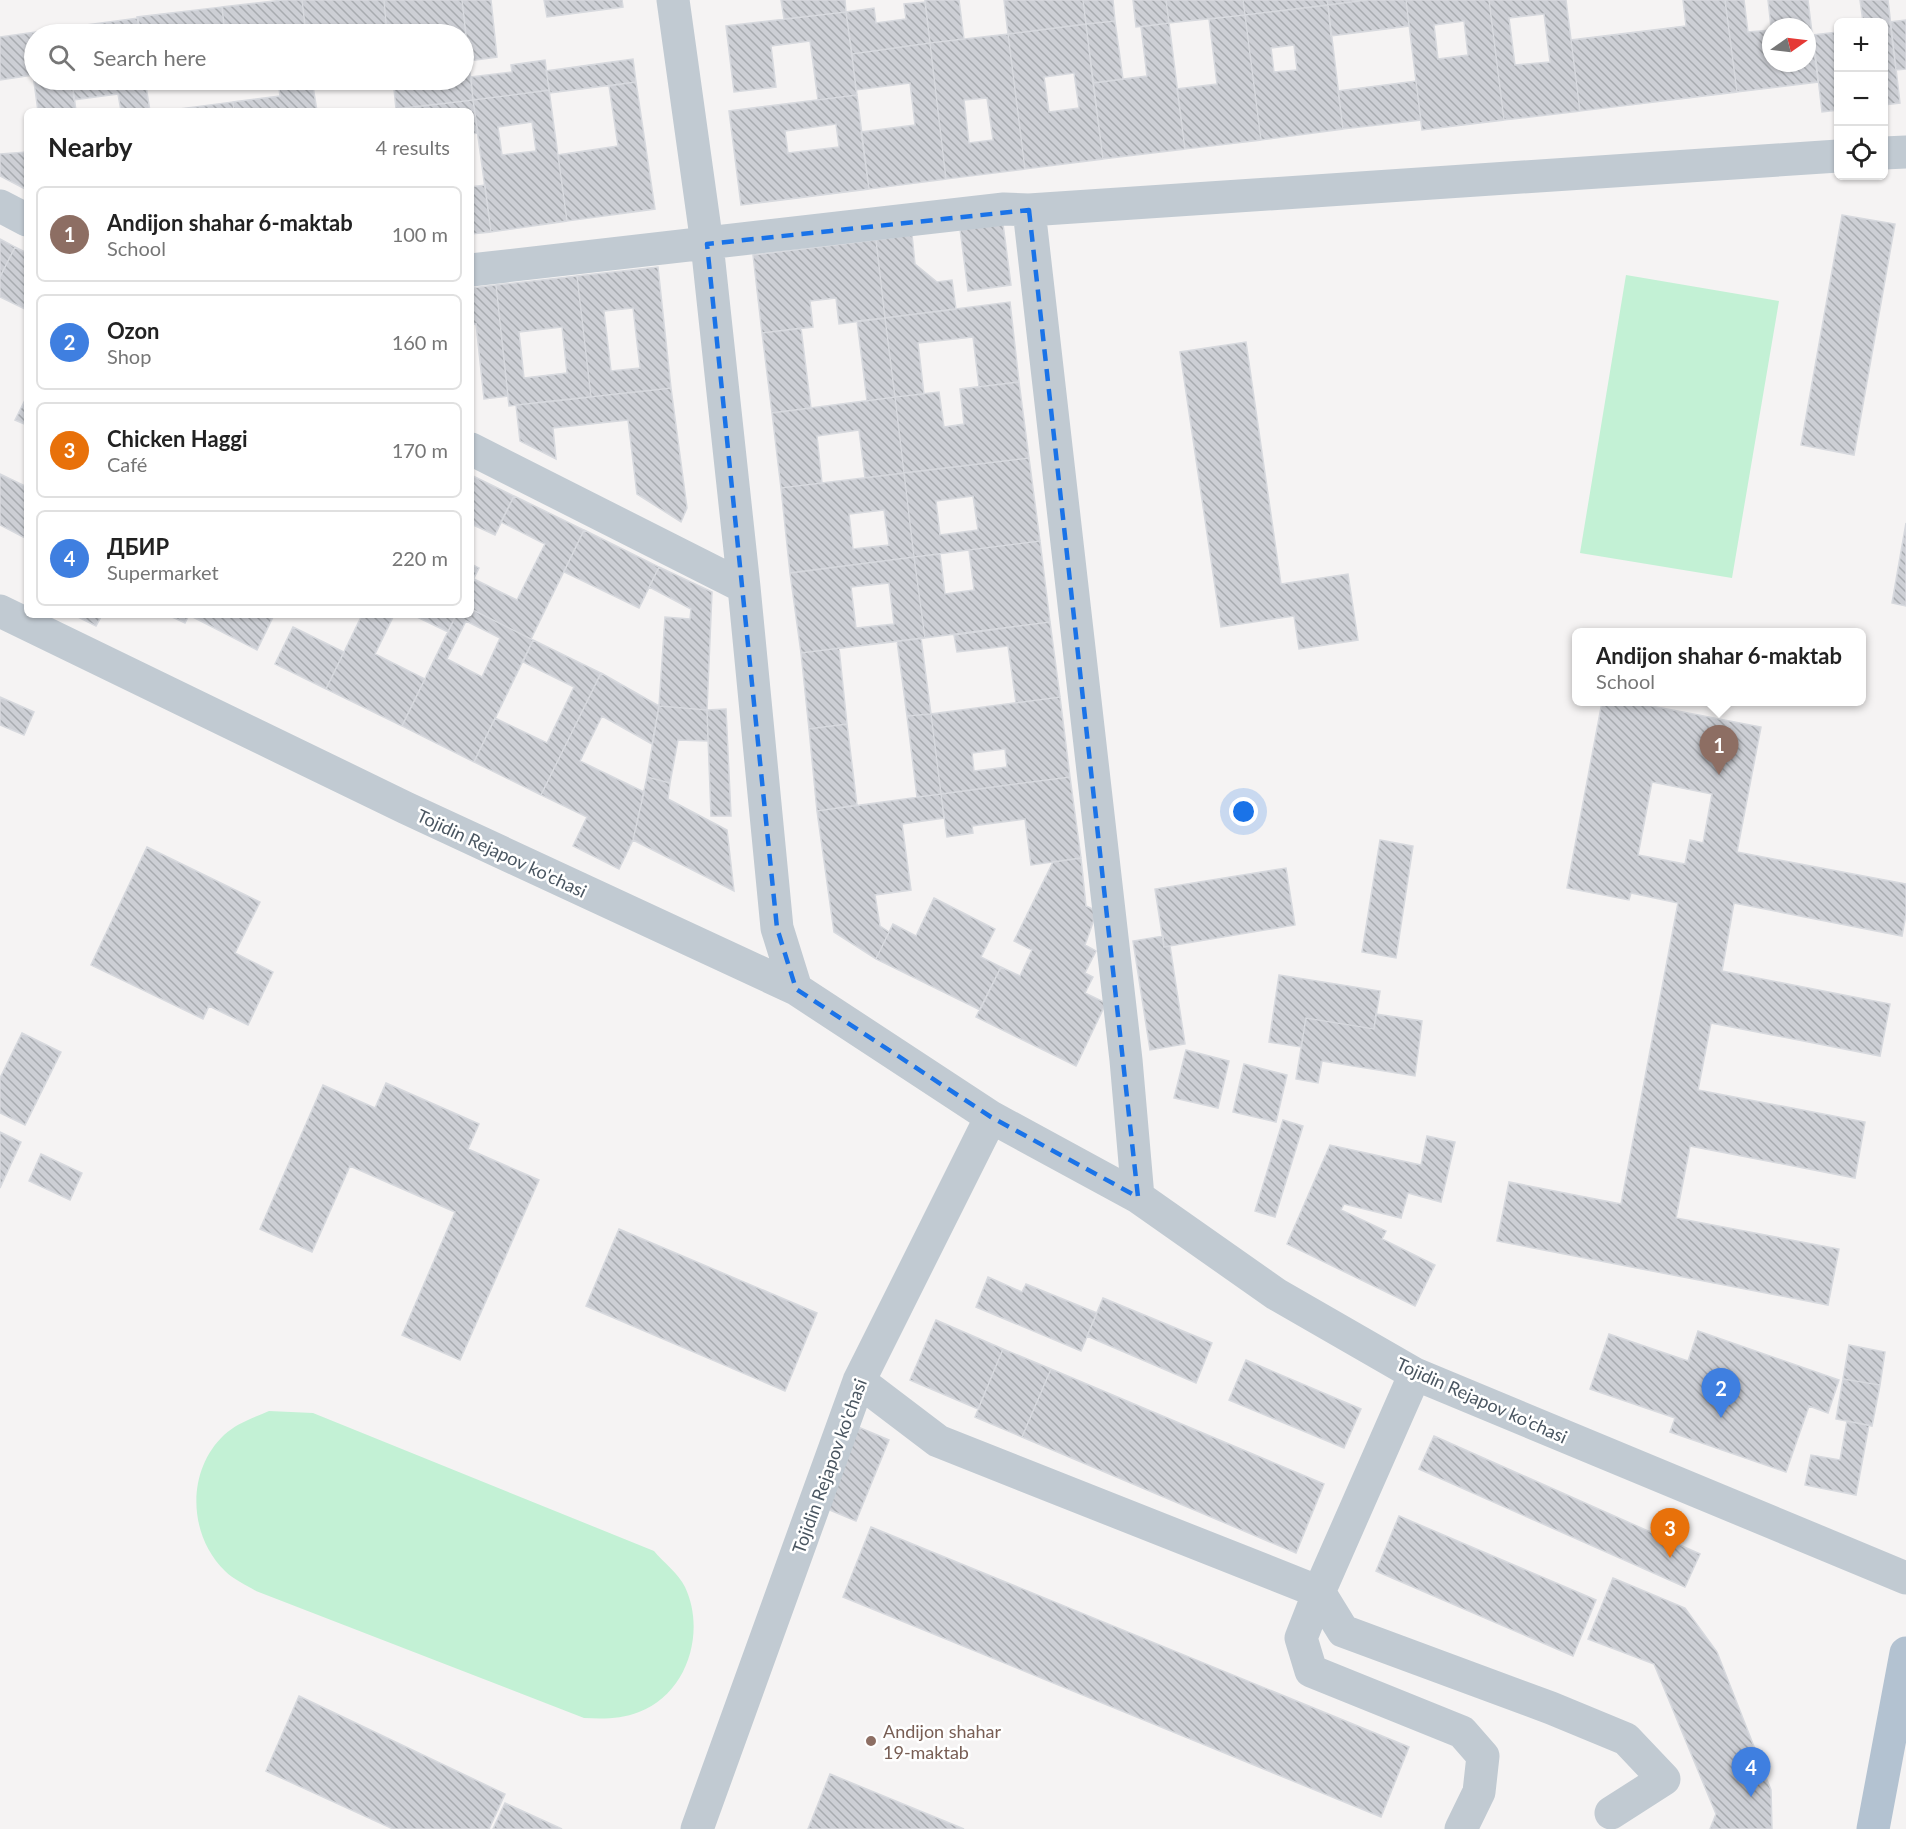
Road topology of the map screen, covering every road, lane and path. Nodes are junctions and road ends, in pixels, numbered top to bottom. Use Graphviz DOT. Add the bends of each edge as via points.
graph roads {
  1 [pos="673,0"];
  2 [pos="1906,152"];
  3 [pos="1888,153"];
  4 [pos="1834,156"];
  5 [pos="0,206"];
  6 [pos="1029,210"];
  7 [pos="24,218"];
  8 [pos="707,244"];
  9 [pos="474,270"];
  10 [pos="474,450"];
  11 [pos="744,587"];
  12 [pos="0,611"];
  13 [pos="796,989"];
  14 [pos="992,1117"];
  15 [pos="1138,1197"];
  16 [pos="1415,1374"];
  17 [pos="859,1381"];
  18 [pos="1906,1578"];
  19 [pos="1319,1592"];
  20 [pos="1906,1653"];
  21 [pos="1611,1814"];
  22 [pos="697,1829"];
  23 [pos="1461,1829"];
  24 [pos="1873,1829"];
  1 -- 8 [label="street"];
  2 -- 3 [label="street"];
  4 -- 6 [label="street"];
  5 -- 7 [label="street"];
  6 -- 8 [label="street" via="1004,209"];
  6 -- 15 [label="street" via="1126,1060"];
  8 -- 9 [label="street"];
  8 -- 11 [label="street"];
  10 -- 11 [label="street"];
  11 -- 13 [label="street" via="777,928"];
  12 -- 13 [label="street, Tojidin Rejapov ko'chasi" via="395,803"];
  13 -- 14 [label="street, Tojidin Rejapov ko'chasi"];
  14 -- 15 [label="street, Tojidin Rejapov ko'chasi"];
  14 -- 17 [label="street, Tojidin Rejapov ko'chasi"];
  15 -- 16 [label="street, Tojidin Rejapov ko'chasi" via="1276,1294"];
  16 -- 18 [label="street, Tojidin Rejapov ko'chasi"];
  16 -- 19 [label="street"];
  17 -- 19 [label="street" via="938,1441"];
  17 -- 22 [label="street, Tojidin Rejapov ko'chasi"];
  19 -- 21 [label="street" via="1343,1632 1626,1739 1664,1779"];
  19 -- 23 [label="street" via="1301,1638 1311,1671 1462,1732 1483,1756 1479,1792"];
  20 -- 24 [label="main road"];
}
